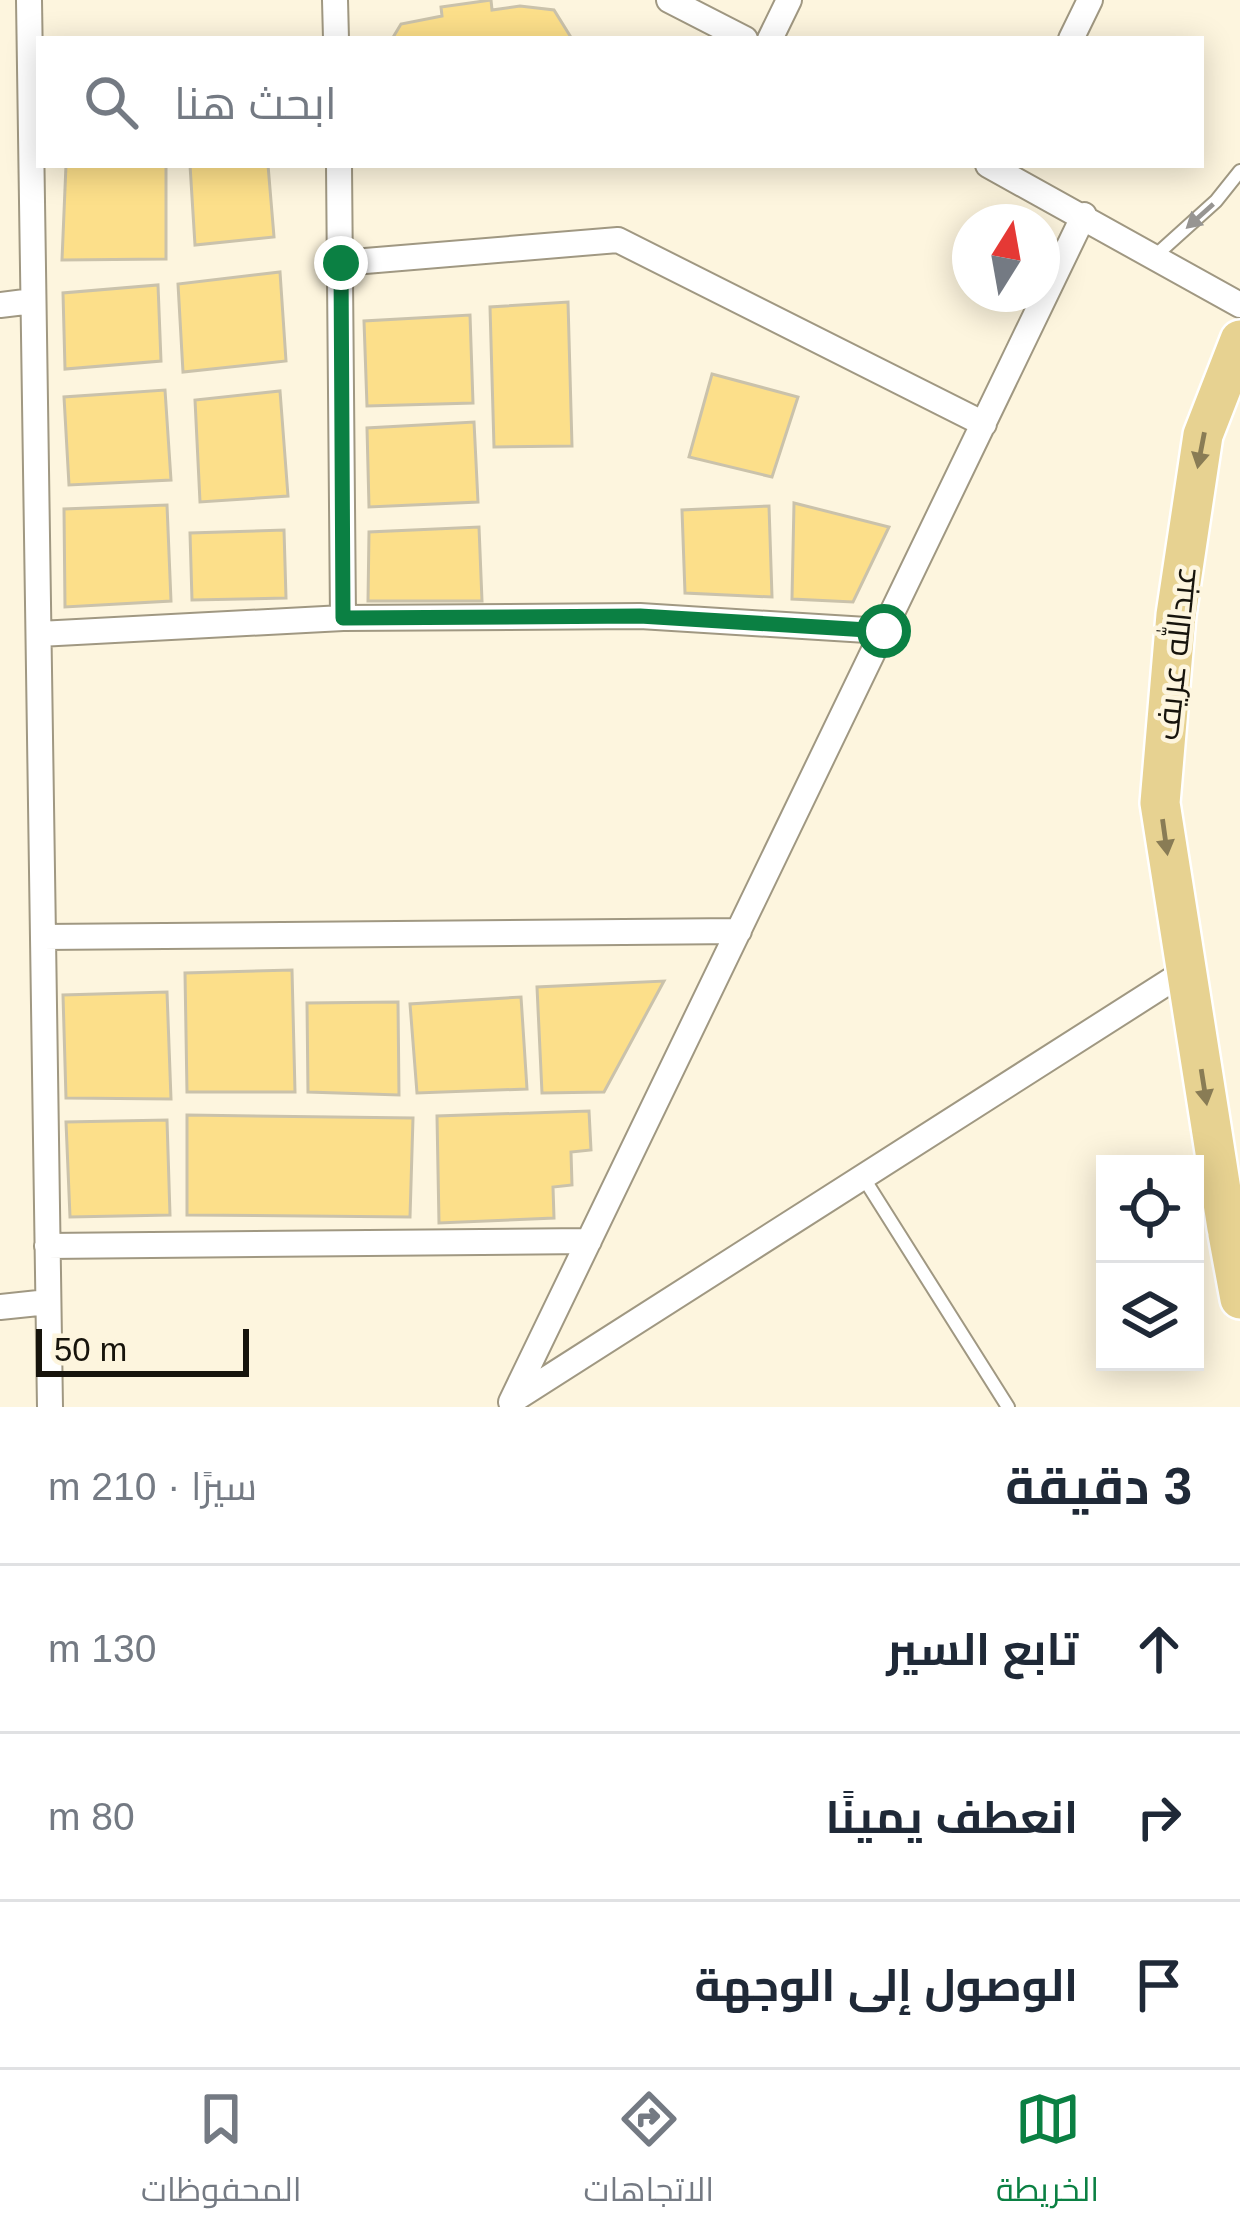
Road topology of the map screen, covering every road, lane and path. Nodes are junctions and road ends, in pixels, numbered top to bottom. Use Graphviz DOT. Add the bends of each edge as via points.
graph roads {
  1 [pos="29,0"];
  2 [pos="335,0"];
  3 [pos="669,0"];
  4 [pos="789,0"];
  5 [pos="1090,0"];
  6 [pos="336,36"];
  7 [pos="739,36"];
  8 [pos="771,36"];
  9 [pos="1072,36"];
  10 [pos="339,168"];
  11 [pos="1000,168"];
  12 [pos="1240,171"];
  13 [pos="1084,215"];
  14 [pos="1155,256"];
  15 [pos="341,263"];
  16 [pos="33,302"];
  17 [pos="0,305"];
  18 [pos="1240,305"];
  19 [pos="1240,340"];
  20 [pos="984,424"];
  21 [pos="343,618"];
  22 [pos="884,631"];
  23 [pos="39,634"];
  24 [pos="739,932"];
  25 [pos="43,938"];
  26 [pos="1184,972"];
  27 [pos="863,1177"];
  28 [pos="589,1241"];
  29 [pos="1233,1243"];
  30 [pos="47,1246"];
  31 [pos="1240,1299"];
  32 [pos="48,1302"];
  33 [pos="0,1307"];
  34 [pos="507,1404"];
  35 [pos="50,1407"];
  36 [pos="1008,1407"];
  1 -- 16 [label="street"];
  2 -- 6 [label="street"];
  3 -- 7 [label="street"];
  4 -- 8 [label="street"];
  5 -- 9 [label="street"];
  10 -- 15 [label="street"];
  11 -- 13 [label="street"];
  12 -- 14 [label="lane, one-way"];
  13 -- 14 [label="street"];
  13 -- 20 [label="street"];
  14 -- 18 [label="street"];
  15 -- 20 [label="street" via="618,240"];
  15 -- 21 [label="street"];
  16 -- 17 [label="street"];
  16 -- 23 [label="street"];
  19 -- 26 [label="main road, عبدالله عريف, one-way" via="1203,435 1174,639 1160,803"];
  20 -- 22 [label="street"];
  21 -- 22 [label="street" via="640,616"];
  21 -- 23 [label="street"];
  22 -- 24 [label="street"];
  23 -- 25 [label="street"];
  24 -- 25 [label="street"];
  24 -- 28 [label="street"];
  25 -- 30 [label="street"];
  26 -- 27 [label="street"];
  26 -- 29 [label="main road, عبدالله عريف, one-way"];
  27 -- 34 [label="street"];
  27 -- 36 [label="lane"];
  28 -- 30 [label="street"];
  28 -- 34 [label="street"];
  29 -- 31 [label="main road, عبدالله عريف"];
  30 -- 32 [label="street"];
  32 -- 33 [label="street"];
  32 -- 35 [label="street"];
}
